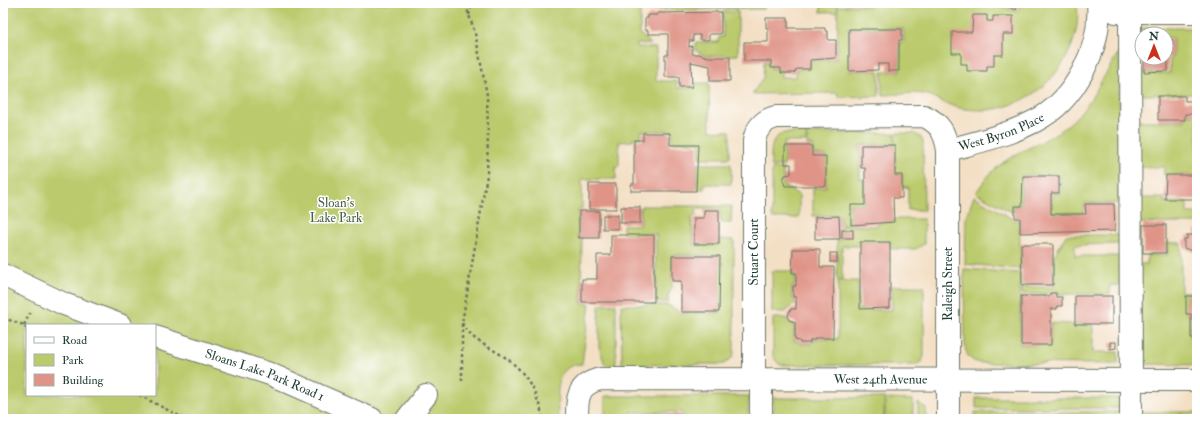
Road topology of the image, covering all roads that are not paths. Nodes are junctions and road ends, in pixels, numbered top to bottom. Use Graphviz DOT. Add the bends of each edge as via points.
graph roads {
  1 [pos="1099,7"];
  2 [pos="1130,7"];
  3 [pos="1197,12"];
  4 [pos="761,125"];
  5 [pos="948,150"];
  6 [pos="3,275"];
  7 [pos="117,324"];
  8 [pos="156,338"];
  9 [pos="758,380"];
  10 [pos="948,380"];
  11 [pos="1131,380"];
  12 [pos="1197,380"];
  13 [pos="426,395"];
  14 [pos="577,411"];
  15 [pos="372,419"];
  16 [pos="407,419"];
  17 [pos="761,419"];
  18 [pos="948,419"];
  19 [pos="1131,419"];
  1 -- 2 [label="street, West Byron Place"];
  1 -- 5 [label="street, West Byron Place" via="1094,45 1076,83 1060,102 1037,120 1009,133"];
  2 -- 3 [label="street, West Byron Place"];
  2 -- 11 [label="street"];
  4 -- 5 [label="street, West Byron Place" via="776,117 924,116 940,126 946,137"];
  4 -- 9 [label="street, Stuart Court" via="754,141"];
  5 -- 10 [label="street, Raleigh Street"];
  6 -- 7 [label="street" via="64,304"];
  8 -- 15 [label="street, Sloans Lake Park Road 1" via="270,374"];
  9 -- 10 [label="street, West 24th Avenue"];
  9 -- 14 [label="street, West 24th Avenue" via="601,379 587,384 582,390"];
  9 -- 17 [label="street, Stuart Court"];
  10 -- 11 [label="street, West 24th Avenue"];
  10 -- 18 [label="street, Raleigh Street"];
  11 -- 12 [label="street, West 24th Avenue"];
  11 -- 19 [label="street"];
  13 -- 16 [label="street"];
}
